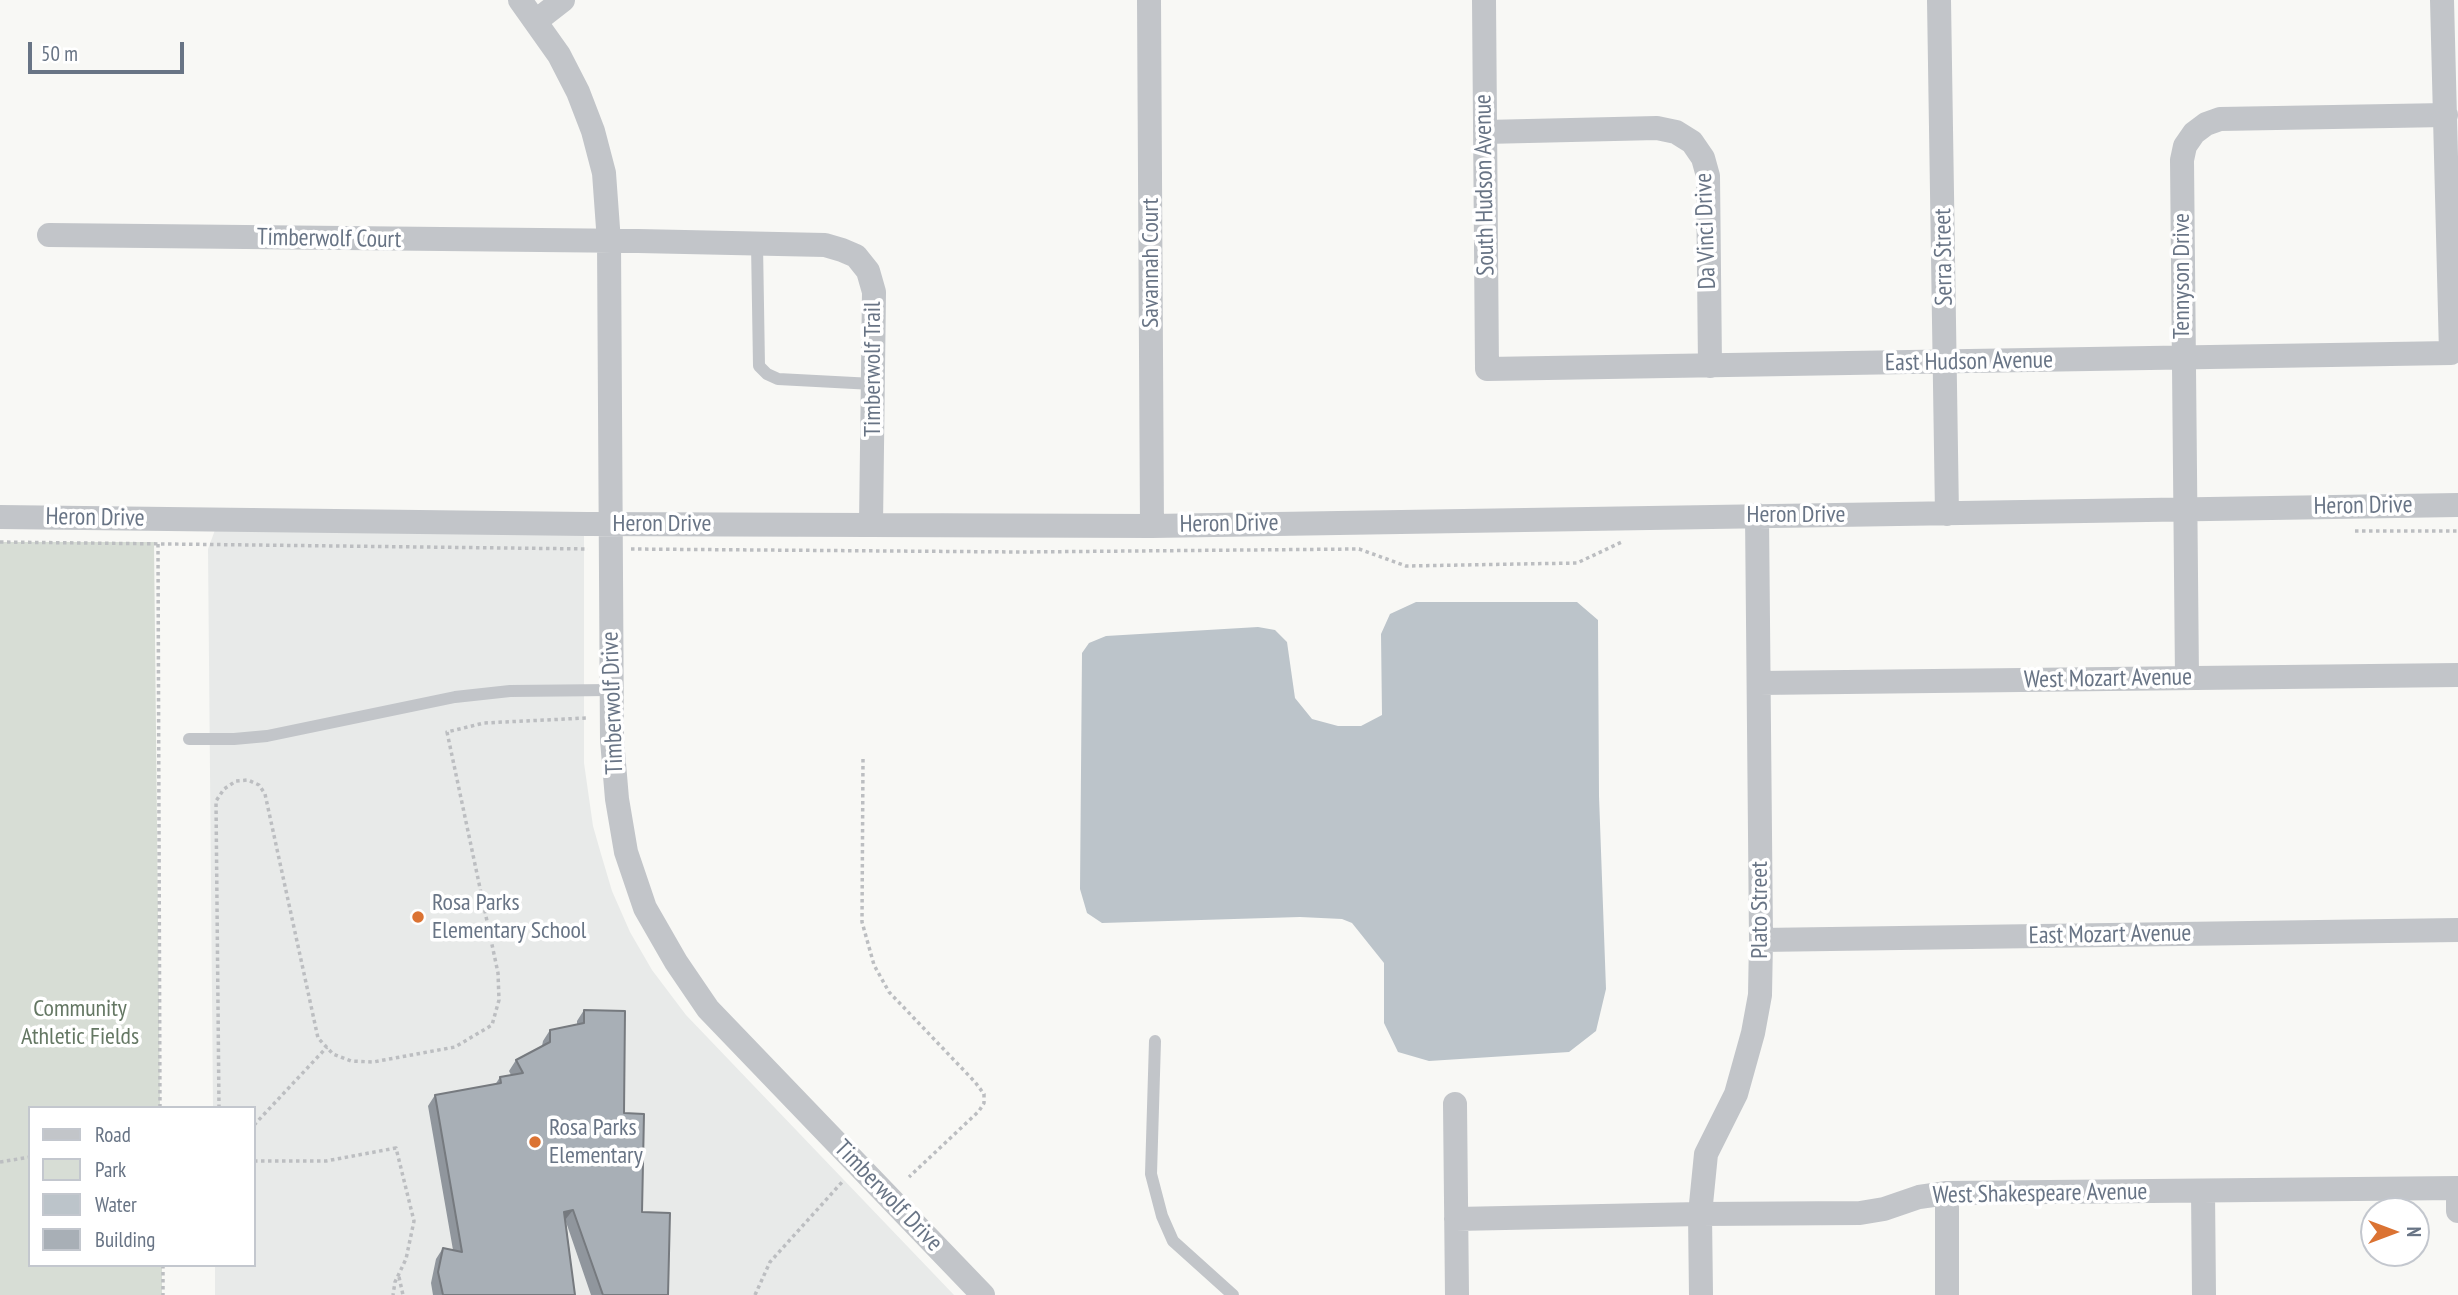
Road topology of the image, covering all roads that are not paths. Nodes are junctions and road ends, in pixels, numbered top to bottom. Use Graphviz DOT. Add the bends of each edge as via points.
graph roads {
  1 [pos="520,0"];
  2 [pos="563,0"];
  3 [pos="1149,0"];
  4 [pos="1484,0"];
  5 [pos="1939,0"];
  6 [pos="2442,0"];
  7 [pos="536,21"];
  8 [pos="2446,115"];
  9 [pos="1485,132"];
  10 [pos="49,235"];
  11 [pos="609,242"];
  12 [pos="757,244"];
  13 [pos="2182,358"];
  14 [pos="1946,362"];
  15 [pos="1710,366"];
  16 [pos="1487,369"];
  17 [pos="873,384"];
  18 [pos="2458,505"];
  19 [pos="2183,509"];
  20 [pos="1947,514"];
  21 [pos="1757,515"];
  22 [pos="0,517"];
  23 [pos="610,524"];
  24 [pos="871,525"];
  25 [pos="1152,526"];
  26 [pos="2458,675"];
  27 [pos="2186,678"];
  28 [pos="1759,683"];
  29 [pos="611,690"];
  30 [pos="189,740"];
  31 [pos="2458,930"];
  32 [pos="1761,940"];
  33 [pos="1155,1041"];
  34 [pos="1455,1104"];
  35 [pos="2458,1188"];
  36 [pos="2203,1191"];
  37 [pos="1947,1193"];
  38 [pos="2458,1212"];
  39 [pos="1700,1214"];
  40 [pos="1456,1219"];
  41 [pos="983,1295"];
  42 [pos="1233,1295"];
  43 [pos="1457,1295"];
  44 [pos="1701,1295"];
  45 [pos="1947,1295"];
  46 [pos="2204,1295"];
  1 -- 7 [label="street, Timberwolf Drive"];
  2 -- 7 [label="street"];
  3 -- 25 [label="street, Savannah Court"];
  4 -- 9 [label="street, South Hudson Avenue"];
  5 -- 14 [label="street, Serra Street"];
  6 -- 8 [label="street"];
  7 -- 11 [label="street, Timberwolf Drive" via="559,55 593,131 604,173"];
  8 -- 13 [label="street, Tennyson Drive" via="2220,119 2194,133 2182,160"];
  8 -- 13 [label="street, East Hudson Avenue" via="2451,352"];
  9 -- 15 [label="street, Da Vinci Drive" via="1657,128 1692,142 1708,176"];
  9 -- 16 [label="street, South Hudson Avenue"];
  10 -- 11 [label="street, Timberwolf Court"];
  11 -- 12 [label="street, Timberwolf Trail"];
  11 -- 23 [label="street, Timberwolf Drive"];
  12 -- 17 [label="street, Timberwolf Trail" via="825,245 856,256 868,271 874,292"];
  12 -- 17 [label="lane" via="759,366 778,379"];
  13 -- 14 [label="street, East Hudson Avenue"];
  13 -- 19 [label="street, Tennyson Drive"];
  14 -- 15 [label="street, East Hudson Avenue"];
  14 -- 20 [label="street, Serra Street"];
  15 -- 16 [label="street, East Hudson Avenue"];
  17 -- 24 [label="street, Timberwolf Trail"];
  18 -- 19 [label="street, Heron Drive"];
  19 -- 20 [label="street, Heron Drive"];
  19 -- 27 [label="street, Tennyson Drive"];
  20 -- 21 [label="street, Heron Drive"];
  21 -- 25 [label="street, Heron Drive"];
  21 -- 28 [label="street, Plato Street"];
  22 -- 23 [label="street, Heron Drive"];
  23 -- 24 [label="street, Heron Drive"];
  23 -- 29 [label="street, Timberwolf Drive"];
  24 -- 25 [label="street, Heron Drive"];
  26 -- 27 [label="street, West Mozart Avenue"];
  27 -- 28 [label="street, West Mozart Avenue"];
  28 -- 32 [label="street, Plato Street"];
  29 -- 30 [label="lane" via="510,691 455,697 267,736"];
  29 -- 41 [label="street, Timberwolf Drive" via="617,799 626,852 645,908 676,962 708,1009"];
  31 -- 32 [label="street, East Mozart Avenue"];
  32 -- 39 [label="street, Plato Street" via="1760,995 1753,1033 1736,1094 1706,1154"];
  33 -- 42 [label="lane" via="1151,1174 1161,1216 1173,1241"];
  34 -- 40 [label="street"];
  35 -- 36 [label="street, West Shakespeare Avenue"];
  35 -- 38 [label="street"];
  36 -- 37 [label="street, West Shakespeare Avenue"];
  36 -- 46 [label="street"];
  37 -- 39 [label="street, West Shakespeare Avenue" via="1860,1213"];
  37 -- 45 [label="street"];
  39 -- 40 [label="street, West Shakespeare Avenue"];
  39 -- 44 [label="street, Plato Street"];
  40 -- 43 [label="street"];
}
